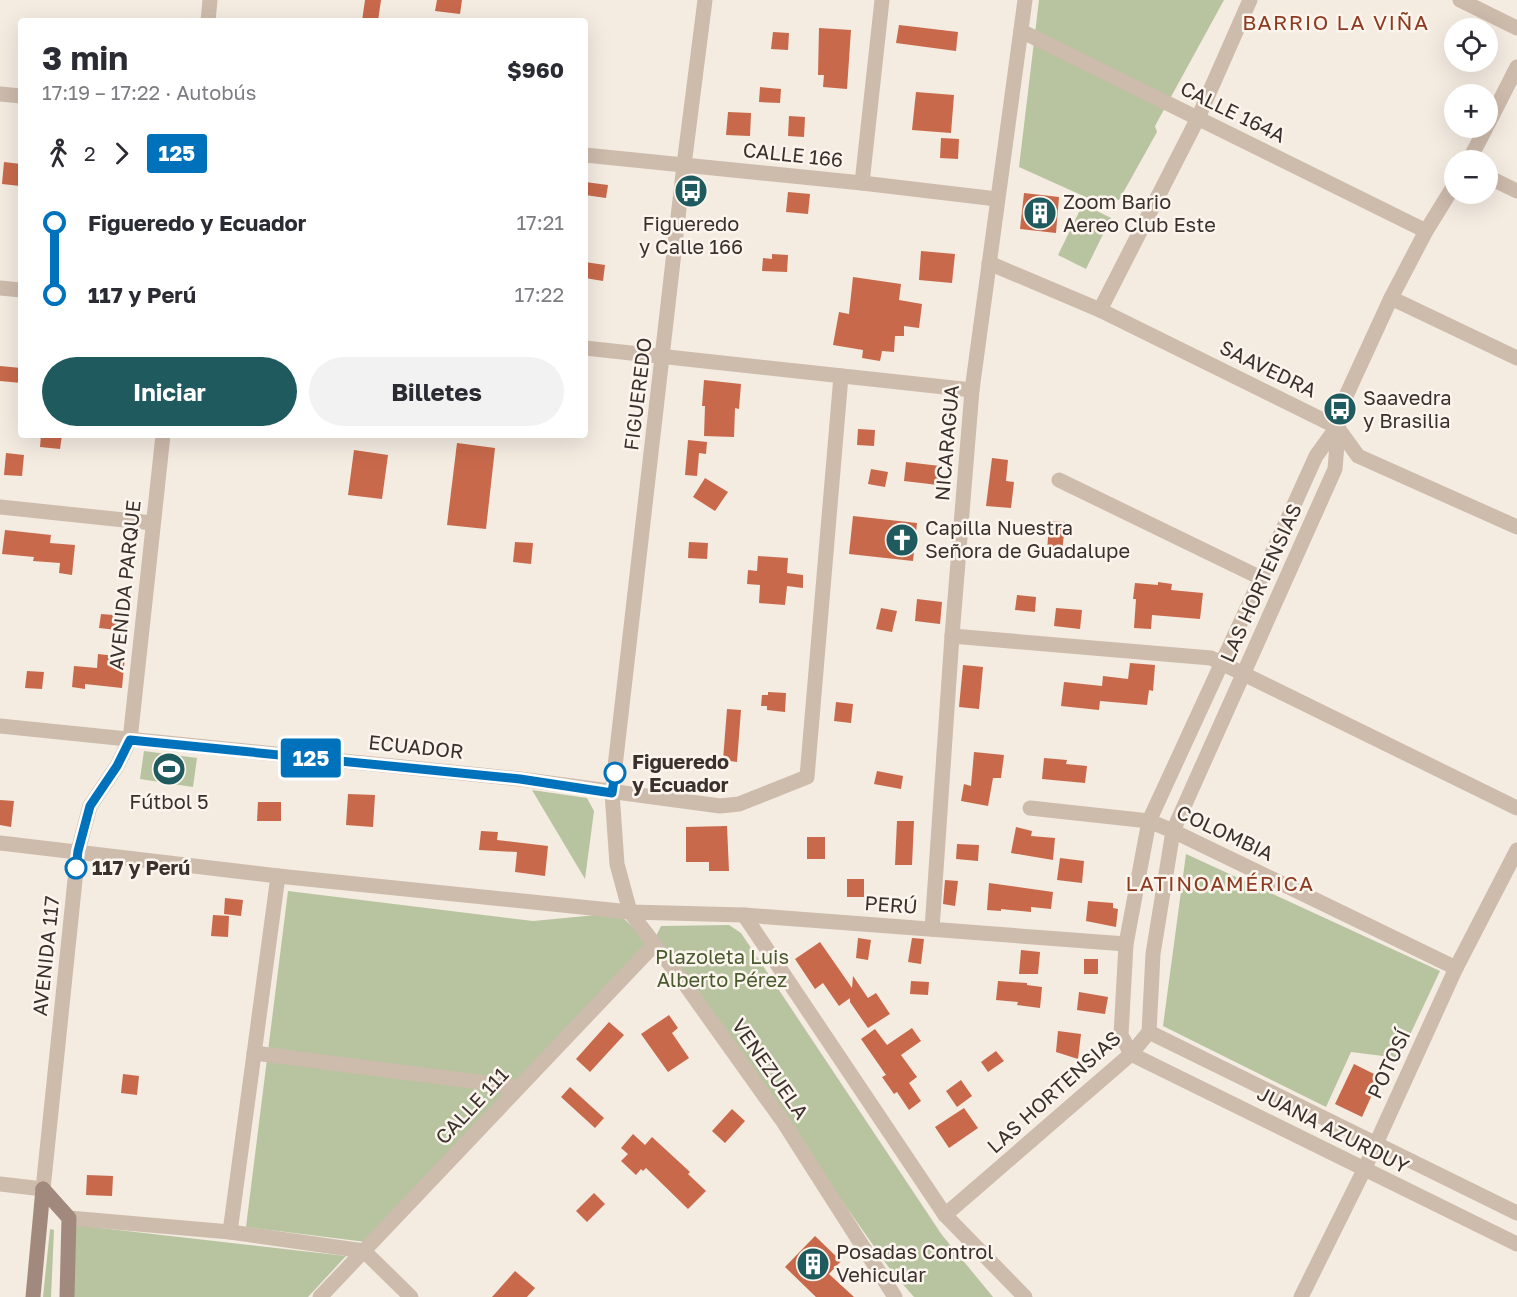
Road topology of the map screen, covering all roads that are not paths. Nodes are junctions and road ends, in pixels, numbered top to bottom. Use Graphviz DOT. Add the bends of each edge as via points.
graph roads {
  1 [pos="210,0"];
  2 [pos="705,0"];
  3 [pos="882,0"];
  4 [pos="1025,0"];
  5 [pos="1250,0"];
  6 [pos="1460,0"];
  7 [pos="208,18"];
  8 [pos="1517,28"];
  9 [pos="1020,31"];
  10 [pos="1517,68"];
  11 [pos="0,94"];
  12 [pos="18,96"];
  13 [pos="1498,105"];
  14 [pos="1198,118"];
  15 [pos="588,155"];
  16 [pos="684,165"];
  17 [pos="1498,182"];
  18 [pos="862,183"];
  19 [pos="1517,191"];
  20 [pos="997,199"];
  21 [pos="1444,202"];
  22 [pos="1426,231"];
  23 [pos="989,263"];
  24 [pos="0,288"];
  25 [pos="18,290"];
  26 [pos="1391,298"];
  27 [pos="1100,310"];
  28 [pos="588,348"];
  29 [pos="663,356"];
  30 [pos="1517,358"];
  31 [pos="841,376"];
  32 [pos="972,390"];
  33 [pos="1337,427"];
  34 [pos="163,438"];
  35 [pos="1059,480"];
  36 [pos="0,507"];
  37 [pos="153,523"];
  38 [pos="1517,527"];
  39 [pos="1261,578"];
  40 [pos="952,636"];
  41 [pos="1223,663"];
  42 [pos="1244,673"];
  43 [pos="0,726"];
  44 [pos="130,740"];
  45 [pos="612,793"];
  46 [pos="1030,808"];
  47 [pos="1517,808"];
  48 [pos="1149,821"];
  49 [pos="1173,831"];
  50 [pos="0,843"];
  51 [pos="1517,850"];
  52 [pos="78,851"];
  53 [pos="278,876"];
  54 [pos="630,912"];
  55 [pos="744,915"];
  56 [pos="932,929"];
  57 [pos="1126,944"];
  58 [pos="655,945"];
  59 [pos="1456,968"];
  60 [pos="1149,1032"];
  61 [pos="254,1053"];
  62 [pos="1131,1054"];
  63 [pos="518,1087"];
  64 [pos="1376,1142"];
  65 [pos="1364,1170"];
  66 [pos="0,1184"];
  67 [pos="43,1189"];
  68 [pos="1517,1213"];
  69 [pos="945,1215"];
  70 [pos="69,1218"];
  71 [pos="230,1233"];
  72 [pos="1517,1244"];
  73 [pos="364,1251"];
  74 [pos="33,1297"];
  75 [pos="67,1297"];
  76 [pos="320,1297"];
  77 [pos="411,1297"];
  78 [pos="895,1297"];
  79 [pos="1025,1297"];
  80 [pos="1301,1297"];
  1 -- 7 [label="street"];
  2 -- 16 [label="street, FIGUEREDO"];
  3 -- 18 [label="street"];
  4 -- 9 [label="street, NICARAGUA"];
  5 -- 14 [label="street"];
  6 -- 8 [label="street"];
  9 -- 14 [label="street, CALLE 164A"];
  9 -- 20 [label="street, NICARAGUA"];
  10 -- 13 [label="street"];
  11 -- 12 [label="street"];
  14 -- 22 [label="street, CALLE 164A"];
  14 -- 27 [label="street"];
  15 -- 16 [label="street, CALLE 166"];
  16 -- 18 [label="street, CALLE 166"];
  16 -- 29 [label="street, FIGUEREDO"];
  17 -- 19 [label="street"];
  18 -- 20 [label="street, CALLE 166"];
  20 -- 23 [label="street, NICARAGUA"];
  21 -- 22 [label="street"];
  22 -- 26 [label="street"];
  23 -- 27 [label="street, SAAVEDRA"];
  23 -- 32 [label="street, NICARAGUA"];
  24 -- 25 [label="street"];
  26 -- 30 [label="street"];
  26 -- 33 [label="street" via="1340,409"];
  27 -- 33 [label="street, SAAVEDRA"];
  28 -- 29 [label="street"];
  29 -- 31 [label="street"];
  29 -- 45 [label="street, FIGUEREDO"];
  31 -- 32 [label="street"];
  31 -- 45 [label="street, ECUADOR" via="807,777 739,804 720,806"];
  32 -- 40 [label="street, NICARAGUA"];
  33 -- 38 [label="street, SAAVEDRA" via="1358,456"];
  33 -- 39 [label="street, LAS HORTENSIAS" via="1316,456"];
  33 -- 42 [label="street, LAS HORTENSIAS" via="1335,469"];
  34 -- 37 [label="street, AVENIDA PARQUE"];
  35 -- 39 [label="street"];
  36 -- 37 [label="street"];
  37 -- 44 [label="street, AVENIDA PARQUE"];
  39 -- 41 [label="street, LAS HORTENSIAS"];
  40 -- 41 [label="street" via="1211,658"];
  40 -- 56 [label="street, NICARAGUA"];
  41 -- 42 [label="street"];
  41 -- 48 [label="street, LAS HORTENSIAS"];
  42 -- 47 [label="street"];
  42 -- 49 [label="street, LAS HORTENSIAS"];
  43 -- 44 [label="street, ECUADOR"];
  44 -- 45 [label="street, ECUADOR" via="520,779"];
  44 -- 52 [label="street, AVENIDA 117" via="90,806"];
  45 -- 54 [label="street, VENEZUELA" via="617,864"];
  46 -- 48 [label="street, COLOMBIA"];
  48 -- 49 [label="street, COLOMBIA"];
  48 -- 57 [label="street, LAS HORTENSIAS"];
  49 -- 59 [label="street, COLOMBIA"];
  49 -- 60 [label="street, LAS HORTENSIAS" via="1153,954"];
  50 -- 52 [label="street, PERÚ"];
  51 -- 59 [label="street, POTOSÍ"];
  52 -- 53 [label="street, PERÚ"];
  52 -- 67 [label="street, AVENIDA 117"];
  53 -- 54 [label="street, PERÚ"];
  53 -- 61 [label="street"];
  54 -- 55 [label="street, PERÚ"];
  54 -- 58 [label="street, VENEZUELA"];
  55 -- 56 [label="street, PERÚ"];
  55 -- 69 [label="street"];
  56 -- 57 [label="street, PERÚ"];
  57 -- 62 [label="street, LAS HORTENSIAS" via="1121,1035"];
  58 -- 63 [label="street, CALLE 111"];
  58 -- 78 [label="street, VENEZUELA" via="784,1123"];
  59 -- 64 [label="street, POTOSÍ"];
  60 -- 62 [label="street, LAS HORTENSIAS"];
  60 -- 64 [label="street, JUANA AZURDUY"];
  61 -- 63 [label="street"];
  61 -- 71 [label="street"];
  62 -- 65 [label="street, JUANA AZURDUY"];
  62 -- 69 [label="street, LAS HORTENSIAS"];
  63 -- 73 [label="street, CALLE 111"];
  64 -- 65 [label="street, POTOSÍ"];
  64 -- 68 [label="street, JUANA AZURDUY"];
  65 -- 72 [label="street, JUANA AZURDUY"];
  65 -- 80 [label="street, POTOSÍ"];
  66 -- 67 [label="street"];
  67 -- 70 [label="main road"];
  67 -- 74 [label="main road, AVENIDA 117"];
  69 -- 79 [label="street"];
  70 -- 71 [label="street"];
  70 -- 75 [label="main road"];
  71 -- 73 [label="street"];
  73 -- 76 [label="street, CALLE 111"];
  73 -- 77 [label="street"];
}
